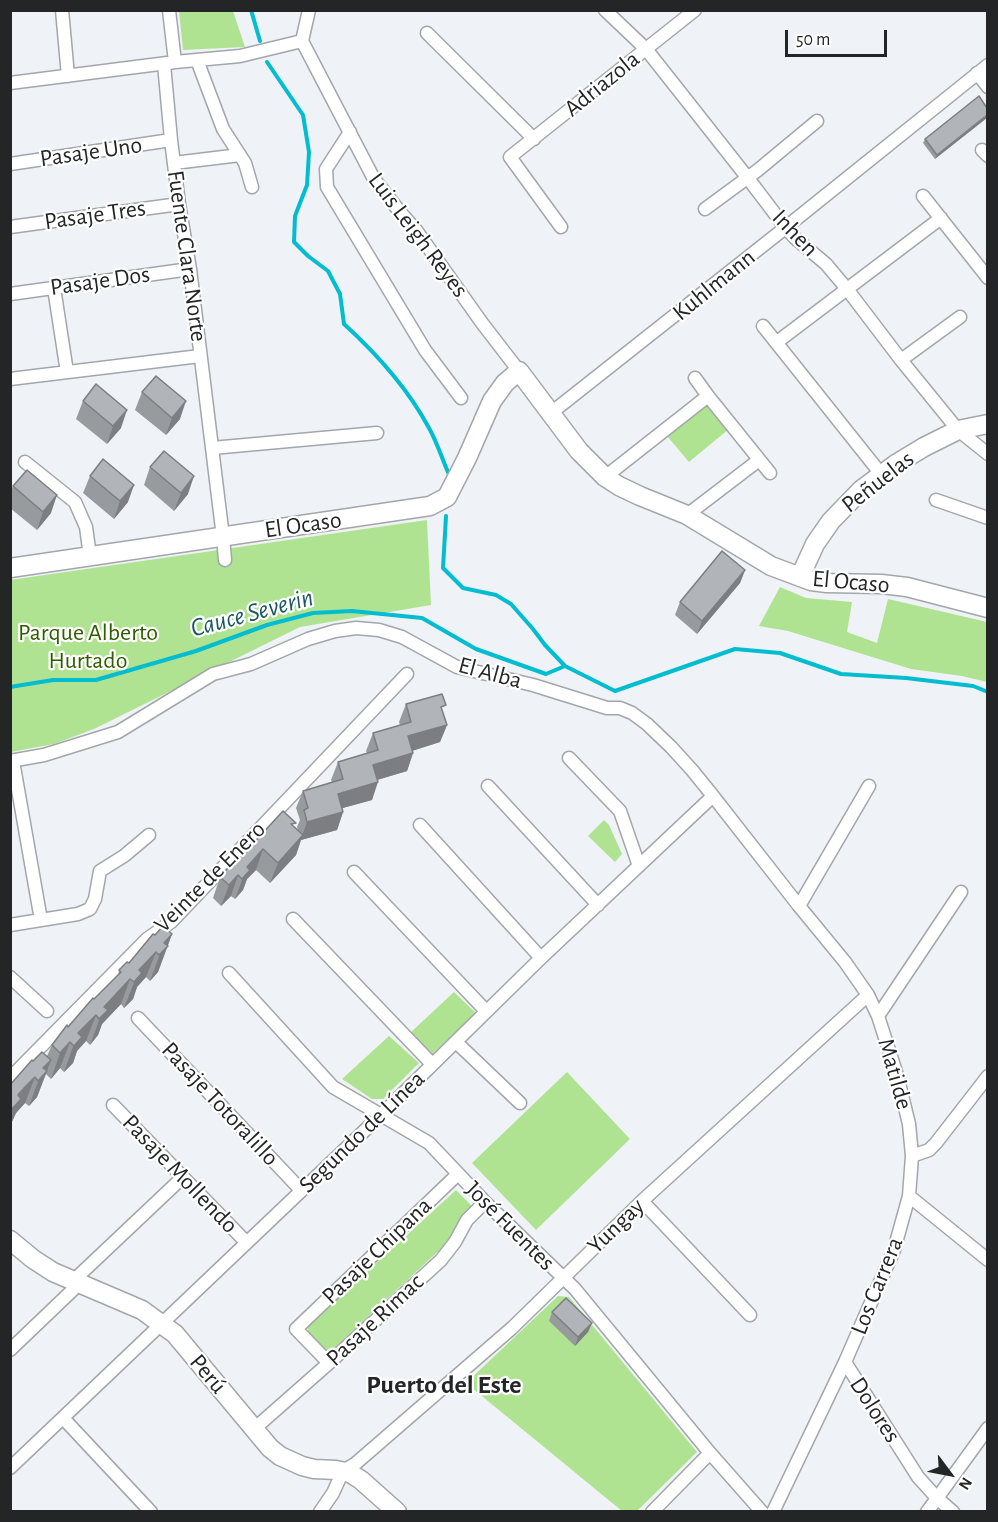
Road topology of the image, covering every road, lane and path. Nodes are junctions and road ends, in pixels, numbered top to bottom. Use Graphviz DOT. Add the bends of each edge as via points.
graph roads {
  1 [pos="62,10"];
  2 [pos="169,10"];
  3 [pos="309,10"];
  4 [pos="605,10"];
  5 [pos="687,13"];
  6 [pos="428,33"];
  7 [pos="302,41"];
  8 [pos="646,49"];
  9 [pos="197,60"];
  10 [pos="170,63"];
  11 [pos="987,65"];
  12 [pos="977,73"];
  13 [pos="68,76"];
  14 [pos="10,83"];
  15 [pos="987,87"];
  16 [pos="817,121"];
  17 [pos="350,132"];
  18 [pos="534,139"];
  19 [pos="171,140"];
  20 [pos="240,155"];
  21 [pos="174,163"];
  22 [pos="10,164"];
  23 [pos="747,177"];
  24 [pos="252,187"];
  25 [pos="923,196"];
  26 [pos="179,204"];
  27 [pos="705,208"];
  28 [pos="941,218"];
  29 [pos="10,227"];
  30 [pos="561,227"];
  31 [pos="785,227"];
  32 [pos="190,269"];
  33 [pos="987,278"];
  34 [pos="54,288"];
  35 [pos="847,289"];
  36 [pos="10,294"];
  37 [pos="960,316"];
  38 [pos="763,326"];
  39 [pos="777,342"];
  40 [pos="200,356"];
  41 [pos="901,360"];
  42 [pos="519,371"];
  43 [pos="68,372"];
  44 [pos="695,378"];
  45 [pos="10,379"];
  46 [pos="708,396"];
  47 [pos="461,398"];
  48 [pos="551,413"];
  49 [pos="987,424"];
  50 [pos="958,430"];
  51 [pos="377,433"];
  52 [pos="212,448"];
  53 [pos="987,454"];
  54 [pos="759,460"];
  55 [pos="25,462"];
  56 [pos="770,473"];
  57 [pos="881,474"];
  58 [pos="605,477"];
  59 [pos="936,500"];
  60 [pos="687,515"];
  61 [pos="987,518"];
  62 [pos="223,537"];
  63 [pos="90,556"];
  64 [pos="225,560"];
  65 [pos="10,568"];
  66 [pos="800,577"];
  67 [pos="987,608"];
  68 [pos="407,674"];
  69 [pos="569,758"];
  70 [pos="12,761"];
  71 [pos="488,786"];
  72 [pos="869,786"];
  73 [pos="714,796"];
  74 [pos="420,825"];
  75 [pos="149,835"];
  76 [pos="639,866"];
  77 [pos="354,872"];
  78 [pos="961,892"];
  79 [pos="598,905"];
  80 [pos="799,906"];
  81 [pos="293,919"];
  82 [pos="41,920"];
  83 [pos="10,925"];
  84 [pos="541,958"];
  85 [pos="229,973"];
  86 [pos="10,977"];
  87 [pos="868,994"];
  88 [pos="47,1011"];
  89 [pos="486,1011"];
  90 [pos="878,1016"];
  91 [pos="138,1018"];
  92 [pos="456,1042"];
  93 [pos="432,1064"];
  94 [pos="987,1076"];
  95 [pos="10,1077"];
  96 [pos="519,1103"];
  97 [pos="113,1105"];
  98 [pos="381,1115"];
  99 [pos="912,1156"];
  100 [pos="458,1173"];
  101 [pos="182,1178"];
  102 [pos="301,1190"];
  103 [pos="909,1196"];
  104 [pos="642,1201"];
  105 [pos="485,1202"];
  106 [pos="10,1240"];
  107 [pos="246,1242"];
  108 [pos="987,1260"];
  109 [pos="562,1278"];
  110 [pos="76,1283"];
  111 [pos="750,1315"];
  112 [pos="162,1324"];
  113 [pos="10,1350"];
  114 [pos="845,1362"];
  115 [pos="329,1363"];
  116 [pos="63,1418"];
  117 [pos="987,1428"];
  118 [pos="254,1429"];
  119 [pos="710,1453"];
  120 [pos="10,1468"];
  121 [pos="343,1471"];
  122 [pos="937,1498"];
  123 [pos="151,1512"];
  124 [pos="320,1512"];
  125 [pos="397,1512"];
  126 [pos="652,1512"];
  127 [pos="762,1512"];
  128 [pos="773,1512"];
  129 [pos="927,1512"];
  130 [pos="953,1512"];
  1 -- 13 [label="street"];
  2 -- 10 [label="street, Fuente Clara Norte"];
  3 -- 7 [label="street"];
  4 -- 8 [label="street, Inhen"];
  5 -- 8 [label="street, Adriazola"];
  6 -- 18 [label="street"];
  7 -- 9 [label="street" via="240,56"];
  7 -- 17 [label="street, Luis Leigh Reyes"];
  8 -- 18 [label="street, Adriazola"];
  8 -- 23 [label="street, Inhen"];
  9 -- 10 [label="street"];
  9 -- 20 [label="street" via="223,129"];
  10 -- 13 [label="street"];
  10 -- 19 [label="street, Fuente Clara Norte"];
  11 -- 12 [label="street, Kuhlmann"];
  12 -- 15 [label="street"];
  12 -- 31 [label="street, Kuhlmann"];
  13 -- 14 [label="street"];
  16 -- 23 [label="street"];
  17 -- 42 [label="street, Luis Leigh Reyes" via="374,179 417,230"];
  17 -- 47 [label="street" via="326,169 327,187 425,350"];
  18 -- 30 [label="street, Adriazola" via="510,157"];
  19 -- 21 [label="street, Fuente Clara Norte"];
  19 -- 22 [label="street, Pasaje Uno"];
  20 -- 21 [label="street"];
  20 -- 24 [label="street"];
  21 -- 26 [label="street, Fuente Clara Norte"];
  23 -- 27 [label="street"];
  23 -- 31 [label="street, Inhen"];
  25 -- 28 [label="street"];
  26 -- 29 [label="street, Pasaje Tres"];
  26 -- 32 [label="street, Fuente Clara Norte"];
  28 -- 33 [label="street"];
  28 -- 35 [label="street"];
  31 -- 35 [label="street, Inhen"];
  31 -- 48 [label="street, Kuhlmann"];
  32 -- 34 [label="street, Pasaje Dos"];
  32 -- 40 [label="street, Fuente Clara Norte"];
  34 -- 36 [label="street, Pasaje Dos"];
  34 -- 43 [label="street"];
  35 -- 39 [label="street"];
  35 -- 41 [label="street, Inhen"];
  37 -- 41 [label="street"];
  38 -- 39 [label="street"];
  39 -- 57 [label="street"];
  40 -- 43 [label="street"];
  40 -- 52 [label="street, Fuente Clara Norte"];
  41 -- 50 [label="street, Inhen"];
  42 -- 48 [label="street, Luis Leigh Reyes"];
  42 -- 62 [label="street, El Ocaso" via="492,400 447,497 412,510"];
  43 -- 45 [label="street"];
  44 -- 46 [label="street"];
  46 -- 54 [label="street"];
  46 -- 58 [label="street"];
  48 -- 58 [label="street, El Ocaso" via="579,451"];
  49 -- 50 [label="street, Peñuelas"];
  50 -- 53 [label="street, Inhen"];
  50 -- 57 [label="street, Peñuelas"];
  51 -- 52 [label="street"];
  52 -- 62 [label="street, Fuente Clara Norte"];
  54 -- 56 [label="street"];
  54 -- 60 [label="street"];
  55 -- 63 [label="street" via="75,502 86,527"];
  57 -- 66 [label="street, Peñuelas" via="831,521"];
  58 -- 60 [label="street, El Ocaso"];
  59 -- 61 [label="street"];
  60 -- 66 [label="street, El Ocaso" via="771,566"];
  62 -- 63 [label="street, El Ocaso"];
  62 -- 64 [label="street, Fuente Clara Norte"];
  63 -- 65 [label="street, El Ocaso"];
  66 -- 67 [label="street, El Ocaso" via="827,583 907,587"];
  68 -- 95 [label="street, Veinte de Enero" via="171,922 147,939"];
  69 -- 76 [label="street" via="620,811"];
  70 -- 73 [label="street, El Alba" via="118,732 213,674 251,664 308,639 356,628 402,637 457,667 632,713 671,747"];
  70 -- 82 [label="street"];
  71 -- 79 [label="street"];
  72 -- 80 [label="street"];
  73 -- 76 [label="street, Segundo de Línea"];
  73 -- 80 [label="street, El Alba"];
  74 -- 84 [label="street"];
  75 -- 82 [label="street" via="100,871 90,909"];
  76 -- 79 [label="street, Segundo de Línea"];
  77 -- 89 [label="street"];
  78 -- 90 [label="street"];
  79 -- 84 [label="street, Segundo de Línea"];
  80 -- 87 [label="street, El Alba"];
  81 -- 93 [label="street"];
  82 -- 83 [label="street"];
  84 -- 89 [label="street, Segundo de Línea"];
  85 -- 98 [label="street, José Fuentes" via="333,1087"];
  86 -- 88 [label="street"];
  87 -- 90 [label="street, Matilde"];
  87 -- 104 [label="street, Yungay"];
  89 -- 92 [label="street, Segundo de Línea"];
  90 -- 99 [label="street, Matilde" via="902,1094"];
  91 -- 102 [label="street, Pasaje Totoralillo"];
  92 -- 93 [label="street, Segundo de Línea"];
  92 -- 96 [label="street"];
  93 -- 98 [label="street, Segundo de Línea"];
  94 -- 99 [label="street" via="936,1143"];
  97 -- 101 [label="street, Pasaje Mollendo"];
  98 -- 100 [label="street, José Fuentes" via="429,1143"];
  98 -- 102 [label="street, Segundo de Línea"];
  99 -- 103 [label="street, Los Carrera"];
  100 -- 105 [label="street, José Fuentes"];
  100 -- 115 [label="street, Pasaje Chipana" via="292,1324"];
  101 -- 107 [label="street, Pasaje Mollendo"];
  101 -- 110 [label="street"];
  102 -- 107 [label="street, Segundo de Línea"];
  103 -- 108 [label="street"];
  103 -- 114 [label="street, Los Carrera" via="894,1250"];
  104 -- 109 [label="street, Yungay"];
  104 -- 111 [label="street"];
  105 -- 109 [label="street, José Fuentes"];
  105 -- 115 [label="street, Pasaje Rimac" via="467,1220 441,1260"];
  106 -- 110 [label="street, Perú" via="33,1259"];
  107 -- 112 [label="street, Segundo de Línea"];
  109 -- 119 [label="street, José Fuentes"];
  109 -- 121 [label="street, Yungay" via="512,1328"];
  110 -- 112 [label="street, Perú" via="135,1307"];
  110 -- 113 [label="street"];
  112 -- 116 [label="street, Segundo de Línea"];
  112 -- 118 [label="street, Perú" via="175,1334"];
  114 -- 122 [label="street, Dolores" via="918,1477"];
  114 -- 128 [label="street, Los Carrera"];
  115 -- 118 [label="street, Pasaje Rimac"];
  116 -- 120 [label="street, Segundo de Línea"];
  116 -- 123 [label="street"];
  117 -- 122 [label="street"];
  118 -- 121 [label="street, Perú" via="270,1448 291,1462"];
  119 -- 126 [label="street"];
  119 -- 127 [label="street, José Fuentes"];
  121 -- 124 [label="street, Yungay"];
  121 -- 125 [label="street, Perú" via="362,1480"];
  122 -- 129 [label="street"];
  122 -- 130 [label="street, Dolores"];
}
